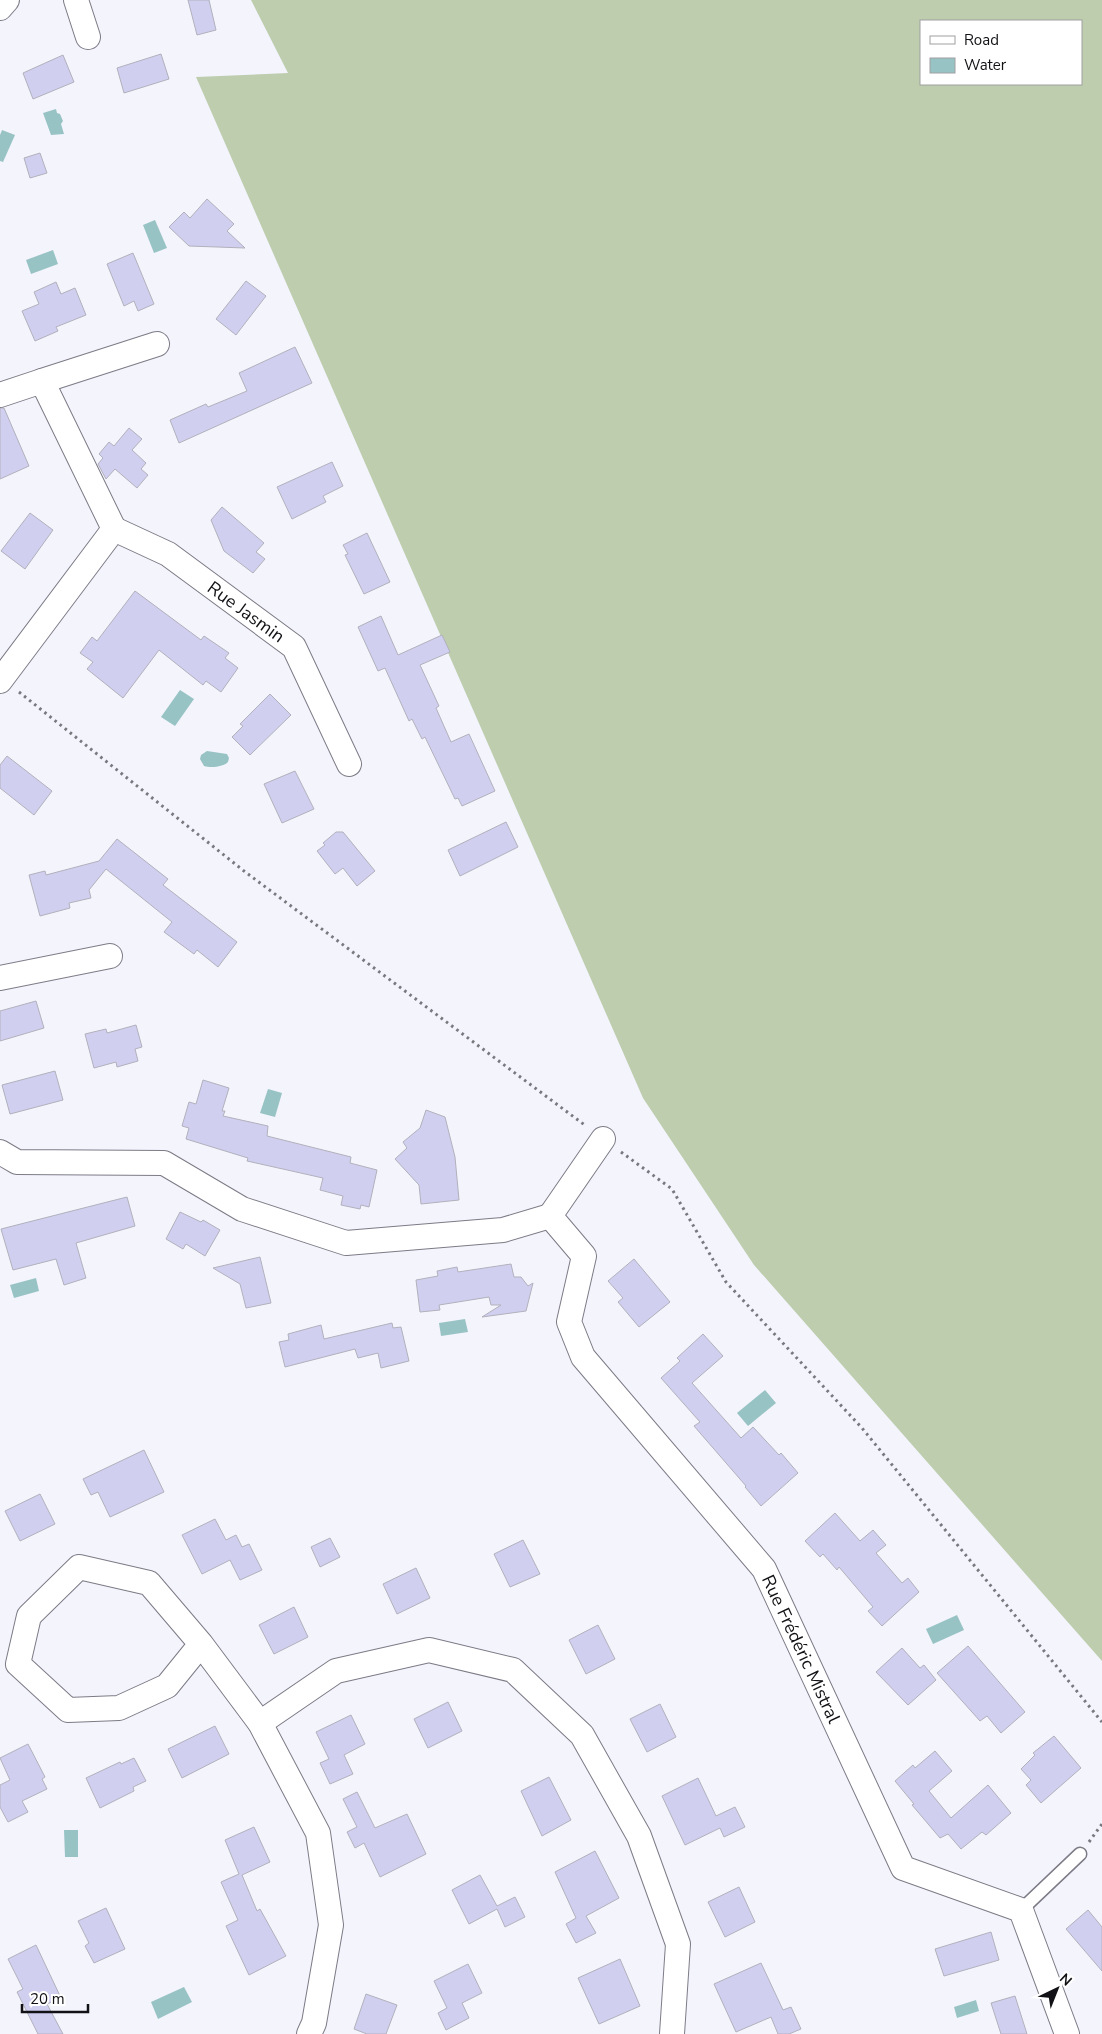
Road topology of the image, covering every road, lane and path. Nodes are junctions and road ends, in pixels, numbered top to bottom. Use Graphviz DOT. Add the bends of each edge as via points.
graph roads {
  1 [pos="7,0"];
  2 [pos="76,0"];
  3 [pos="0,8"];
  4 [pos="88,37"];
  5 [pos="157,344"];
  6 [pos="42,382"];
  7 [pos="0,395"];
  8 [pos="114,529"];
  9 [pos="1,680"];
  10 [pos="349,764"];
  11 [pos="110,956"];
  12 [pos="0,978"];
  13 [pos="603,1139"];
  14 [pos="0,1152"];
  15 [pos="550,1216"];
  16 [pos="201,1644"];
  17 [pos="260,1723"];
  18 [pos="1080,1854"];
  19 [pos="1021,1910"];
  20 [pos="309,2034"];
  21 [pos="672,2034"];
  22 [pos="1067,2034"];
  1 -- 3 [label="street"];
  2 -- 4 [label="street"];
  5 -- 6 [label="street"];
  6 -- 7 [label="street"];
  6 -- 8 [label="street"];
  8 -- 9 [label="street"];
  8 -- 10 [label="street, Rue Jasmin" via="168,554 294,647"];
  11 -- 12 [label="street"];
  13 -- 15 [label="street"];
  14 -- 15 [label="street" via="18,1162 164,1163 242,1209 346,1244 503,1230"];
  15 -- 19 [label="street, Rue Frédéric Mistral" via="584,1256 569,1322 583,1357 764,1569 903,1868"];
  16 -- 16 [label="street" via="149,1583 78,1567 29,1616 18,1664 68,1710 119,1708 168,1686"];
  16 -- 17 [label="street"];
  17 -- 20 [label="street" via="318,1833 331,1925 314,2023"];
  17 -- 21 [label="street" via="336,1671 429,1650 513,1670 582,1735 639,1836 678,1944"];
  18 -- 19 [label="lane"];
  19 -- 22 [label="street"];
}
